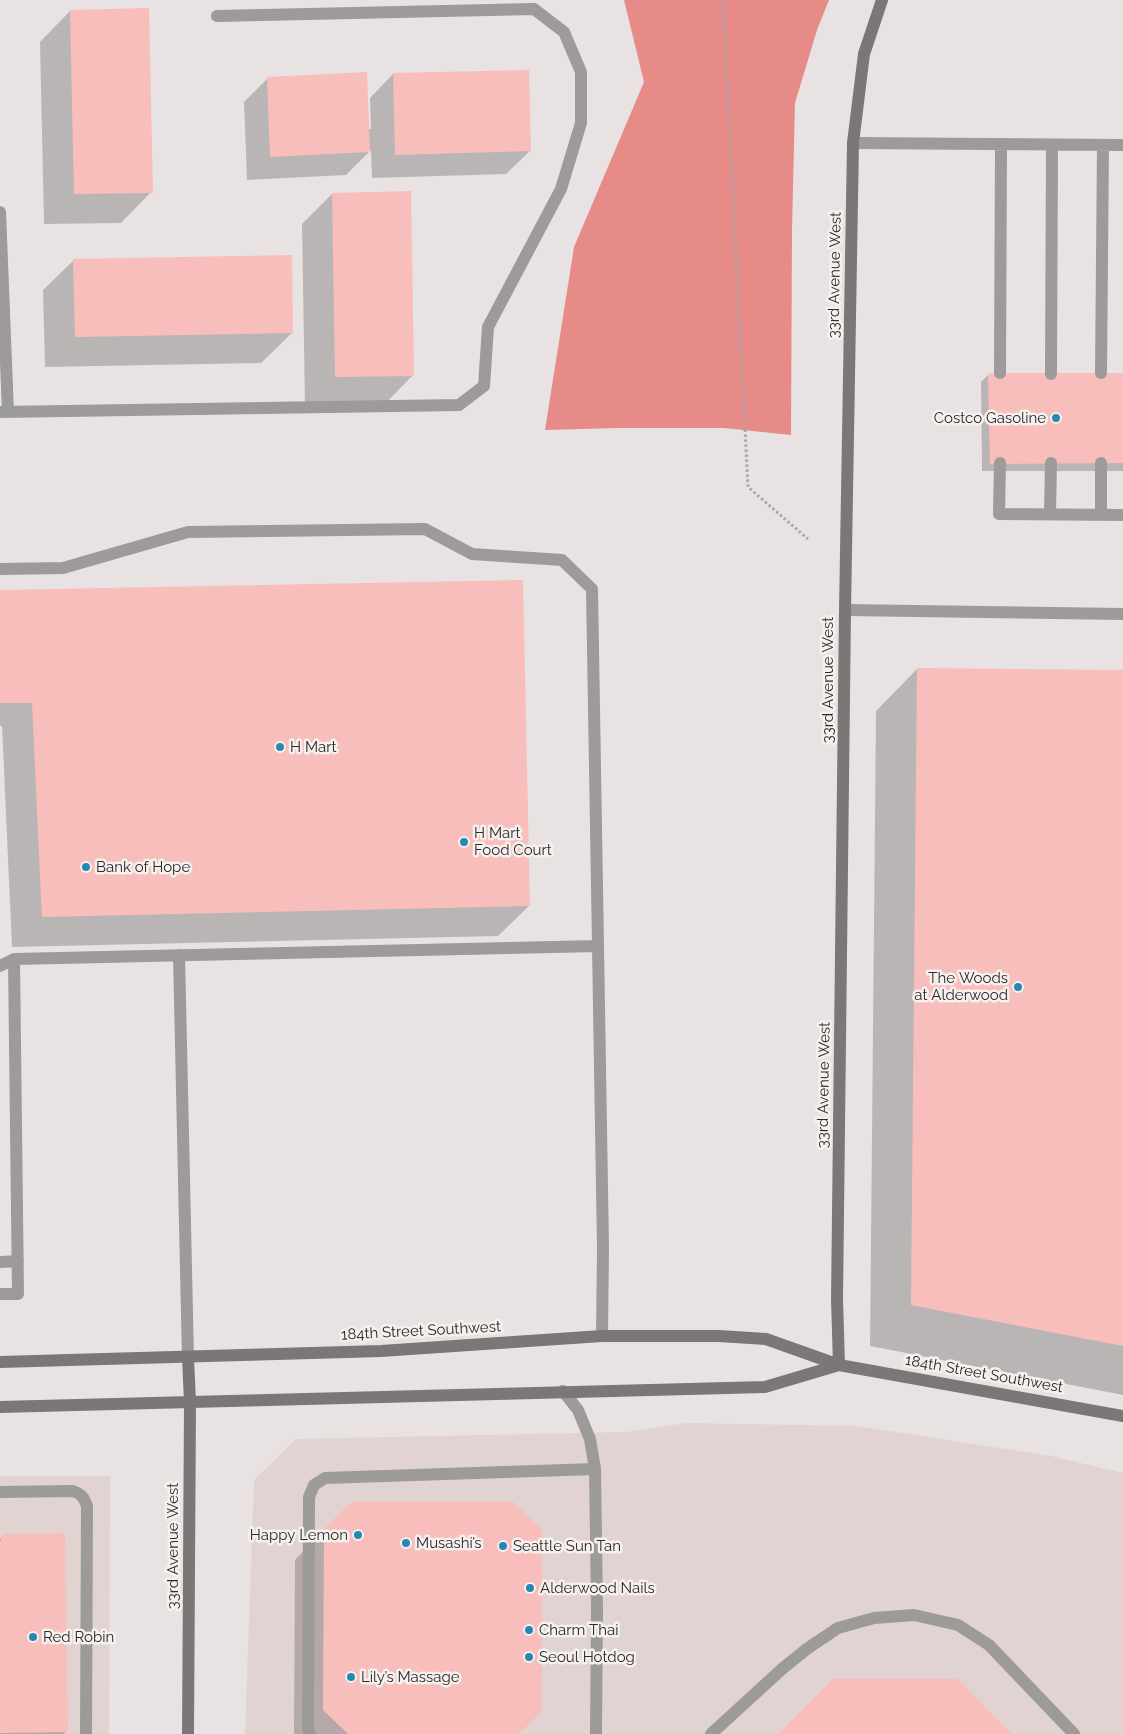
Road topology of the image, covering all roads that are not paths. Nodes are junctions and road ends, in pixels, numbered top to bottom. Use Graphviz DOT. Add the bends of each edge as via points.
graph roads {
  1 [pos="882,0"];
  2 [pos="217,16"];
  3 [pos="853,143"];
  4 [pos="1001,144"];
  5 [pos="1052,145"];
  6 [pos="1102,145"];
  7 [pos="1123,145"];
  8 [pos="0,212"];
  9 [pos="1000,373"];
  10 [pos="1102,373"];
  11 [pos="1051,374"];
  12 [pos="4,412"];
  13 [pos="1000,463"];
  14 [pos="1051,463"];
  15 [pos="1101,463"];
  16 [pos="1050,514"];
  17 [pos="1101,514"];
  18 [pos="1123,515"];
  19 [pos="0,569"];
  20 [pos="845,610"];
  21 [pos="1123,614"];
  22 [pos="598,946"];
  23 [pos="179,955"];
  24 [pos="14,958"];
  25 [pos="0,966"];
  26 [pos="18,1261"];
  27 [pos="0,1262"];
  28 [pos="0,1294"];
  29 [pos="602,1336"];
  30 [pos="188,1358"];
  31 [pos="0,1362"];
  32 [pos="839,1364"];
  33 [pos="563,1391"];
  34 [pos="190,1402"];
  35 [pos="0,1407"];
  36 [pos="1123,1416"];
  37 [pos="595,1469"];
  38 [pos="0,1492"];
  39 [pos="86,1734"];
  40 [pos="188,1734"];
  41 [pos="310,1734"];
  42 [pos="596,1734"];
  43 [pos="711,1734"];
  44 [pos="1074,1734"];
  1 -- 3 [label="main road, 33rd Avenue West" via="864,54"];
  2 -- 12 [label="street" via="534,9 564,32 582,72 582,123 561,189 488,327 484,386 459,405"];
  3 -- 4 [label="street"];
  3 -- 20 [label="main road, 33rd Avenue West"];
  4 -- 5 [label="street"];
  4 -- 9 [label="street"];
  5 -- 6 [label="street"];
  5 -- 11 [label="street"];
  6 -- 7 [label="street"];
  6 -- 10 [label="street"];
  8 -- 12 [label="street"];
  13 -- 16 [label="street" via="999,514"];
  14 -- 16 [label="street"];
  15 -- 17 [label="street"];
  16 -- 17 [label="street"];
  17 -- 18 [label="street"];
  19 -- 22 [label="street" via="63,568 188,532 425,529 472,554 562,560 592,588"];
  20 -- 21 [label="street"];
  20 -- 32 [label="main road, 33rd Avenue West" via="837,1299"];
  22 -- 23 [label="street"];
  22 -- 29 [label="street"];
  23 -- 24 [label="street"];
  23 -- 30 [label="street"];
  24 -- 25 [label="street"];
  24 -- 26 [label="street"];
  26 -- 27 [label="street"];
  26 -- 28 [label="street" via="18,1294"];
  29 -- 30 [label="main road, 184th Street Southwest" via="381,1351"];
  29 -- 32 [label="main road, 184th Street Southwest" via="766,1339"];
  30 -- 31 [label="main road, 184th Street Southwest"];
  30 -- 34 [label="main road, 33rd Avenue West"];
  32 -- 33 [label="main road, 184th Street Southwest" via="765,1387"];
  32 -- 36 [label="main road, 184th Street Southwest"];
  33 -- 34 [label="main road, 184th Street Southwest"];
  33 -- 37 [label="street" via="578,1410 590,1439"];
  34 -- 35 [label="main road, 184th Street Southwest"];
  34 -- 40 [label="main road, 33rd Avenue West"];
  37 -- 41 [label="street" via="325,1478 314,1485 309,1497"];
  37 -- 42 [label="street"];
  38 -- 39 [label="street" via="72,1491 85,1498"];
  43 -- 44 [label="street" via="782,1669 838,1628 874,1618 914,1615 958,1625 989,1644"];
}
